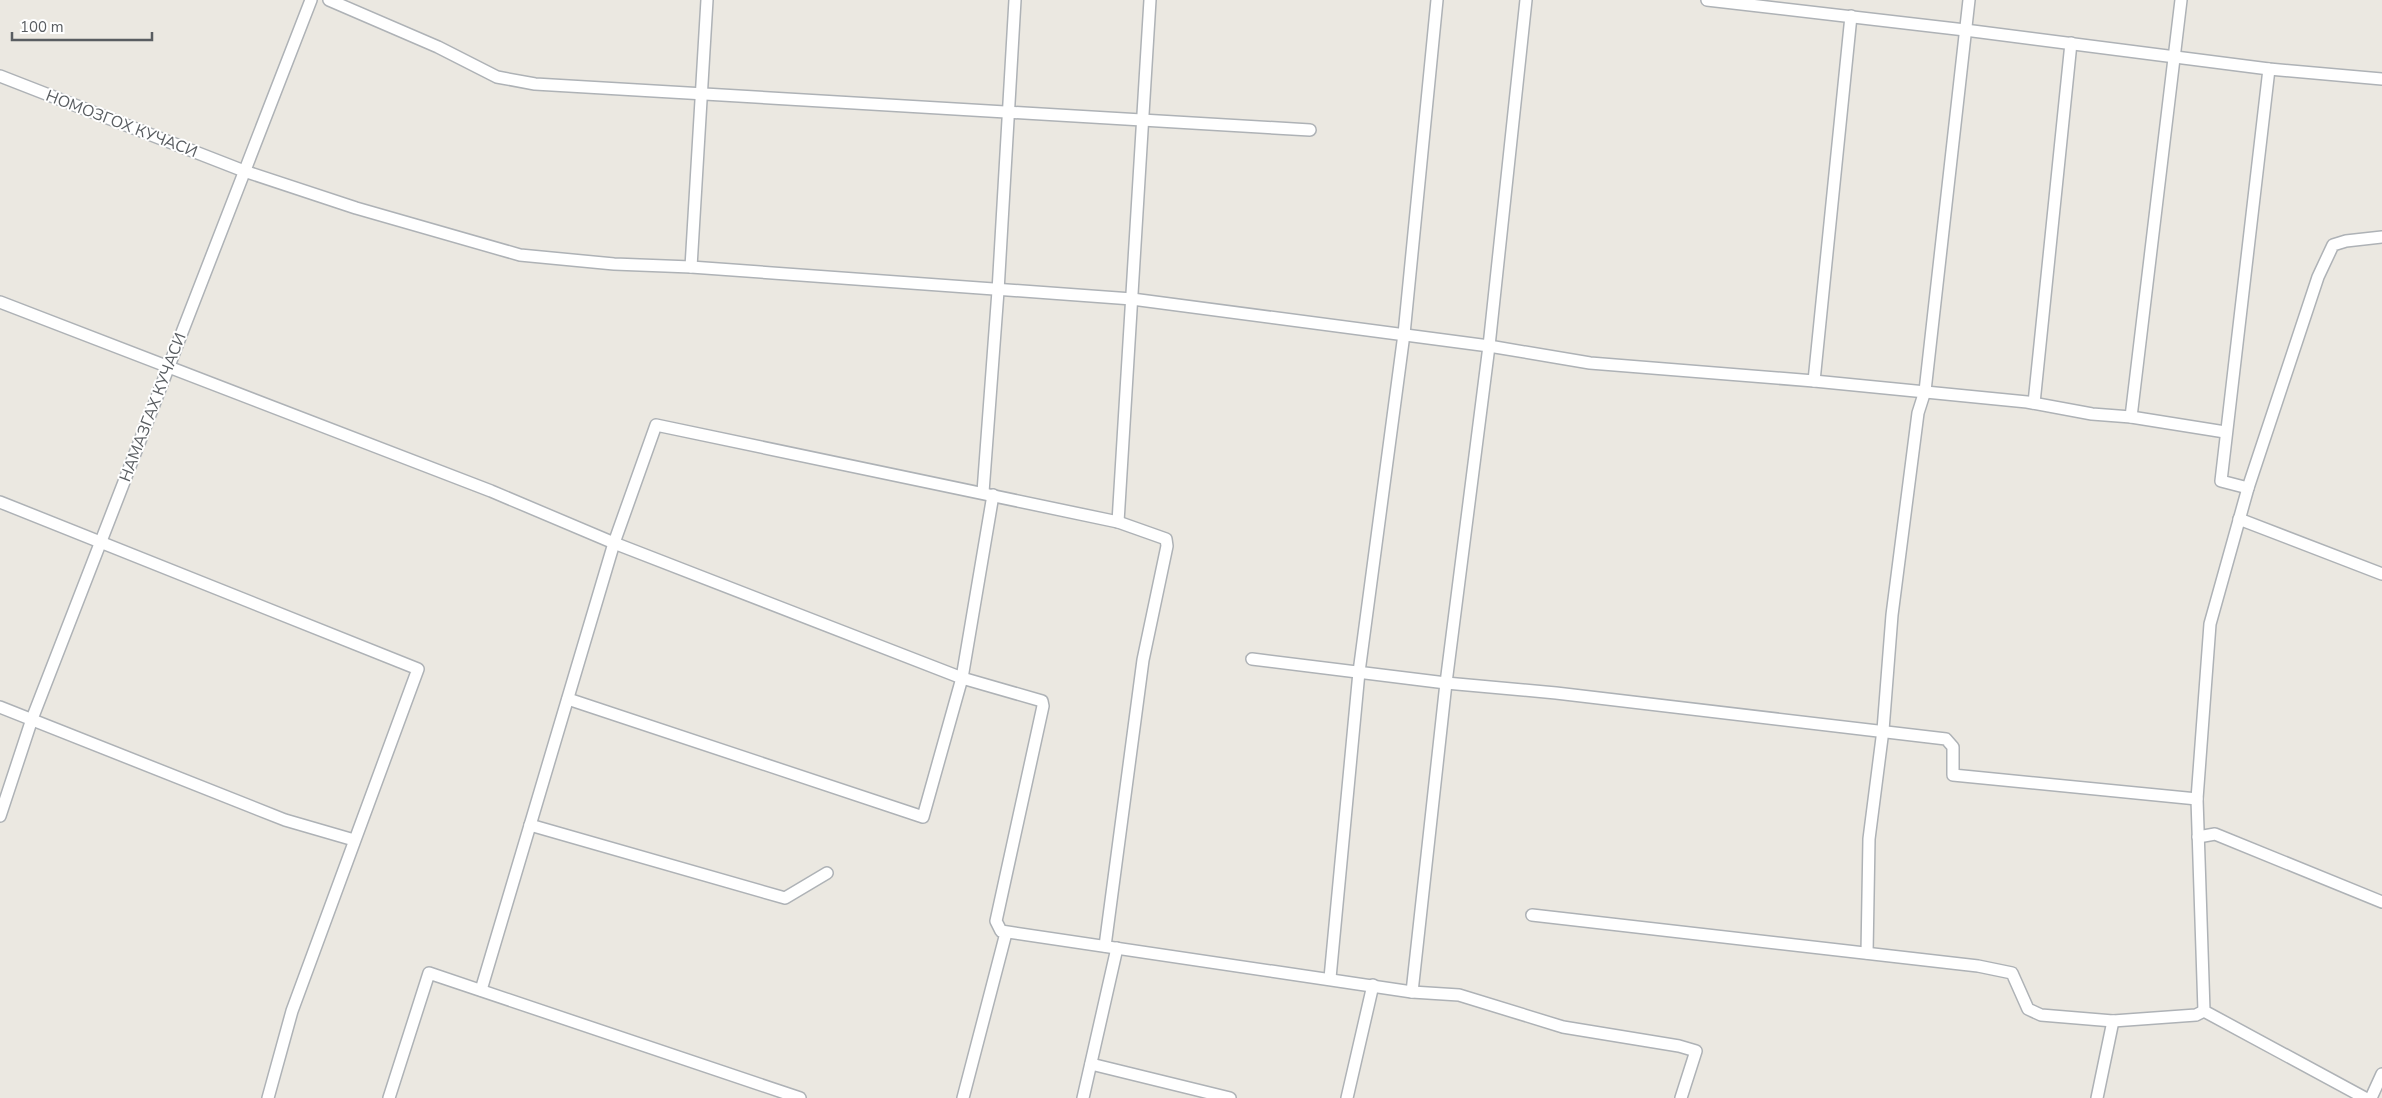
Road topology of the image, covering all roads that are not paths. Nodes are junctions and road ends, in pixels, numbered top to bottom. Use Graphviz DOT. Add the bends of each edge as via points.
graph roads {
  1 [pos="311,0"];
  2 [pos="329,0"];
  3 [pos="707,0"];
  4 [pos="1015,0"];
  5 [pos="1150,0"];
  6 [pos="1437,0"];
  7 [pos="1526,0"];
  8 [pos="1707,0"];
  9 [pos="1969,0"];
  10 [pos="2181,0"];
  11 [pos="1851,16"];
  12 [pos="1966,30"];
  13 [pos="2070,43"];
  14 [pos="2176,56"];
  15 [pos="2269,69"];
  16 [pos="0,76"];
  17 [pos="2382,79"];
  18 [pos="700,94"];
  19 [pos="1008,113"];
  20 [pos="1144,120"];
  21 [pos="1310,130"];
  22 [pos="244,171"];
  23 [pos="2382,237"];
  24 [pos="691,267"];
  25 [pos="998,291"];
  26 [pos="1132,299"];
  27 [pos="0,302"];
  28 [pos="1404,334"];
  29 [pos="1489,346"];
  30 [pos="168,368"];
  31 [pos="1814,381"];
  32 [pos="1925,392"];
  33 [pos="2034,403"];
  34 [pos="2131,417"];
  35 [pos="2225,432"];
  36 [pos="2248,488"];
  37 [pos="988,493"];
  38 [pos="0,502"];
  39 [pos="2239,519"];
  40 [pos="1118,522"];
  41 [pos="100,542"];
  42 [pos="614,543"];
  43 [pos="2382,574"];
  44 [pos="1252,659"];
  45 [pos="1359,672"];
  46 [pos="962,678"];
  47 [pos="1446,683"];
  48 [pos="568,699"];
  49 [pos="0,707"];
  50 [pos="32,719"];
  51 [pos="1883,730"];
  52 [pos="2198,799"];
  53 [pos="0,816"];
  54 [pos="530,825"];
  55 [pos="2198,837"];
  56 [pos="354,840"];
  57 [pos="827,873"];
  58 [pos="2382,902"];
  59 [pos="1532,915"];
  60 [pos="1006,933"];
  61 [pos="1105,946"];
  62 [pos="1118,948"];
  63 [pos="1867,953"];
  64 [pos="1330,978"];
  65 [pos="1373,985"];
  66 [pos="481,990"];
  67 [pos="1412,992"];
  68 [pos="2204,1011"];
  69 [pos="2113,1021"];
  70 [pos="1091,1064"];
  71 [pos="2382,1074"];
  72 [pos="775,1094"];
  73 [pos="268,1098"];
  74 [pos="389,1098"];
  75 [pos="800,1098"];
  76 [pos="962,1098"];
  77 [pos="1082,1098"];
  78 [pos="1230,1098"];
  79 [pos="1348,1098"];
  80 [pos="1681,1098"];
  81 [pos="2097,1098"];
  82 [pos="2365,1098"];
  83 [pos="2371,1098"];
  1 -- 22 [label="street, НАМАЗГАХ КУЧАСИ"];
  2 -- 18 [label="street" via="438,47 497,77 535,84"];
  3 -- 18 [label="street"];
  4 -- 19 [label="street"];
  5 -- 20 [label="street"];
  6 -- 28 [label="street"];
  7 -- 29 [label="street"];
  8 -- 11 [label="street"];
  9 -- 12 [label="street"];
  10 -- 14 [label="street"];
  11 -- 12 [label="street"];
  11 -- 31 [label="street"];
  12 -- 13 [label="street"];
  12 -- 32 [label="street"];
  13 -- 14 [label="street"];
  13 -- 33 [label="street"];
  14 -- 15 [label="street"];
  14 -- 34 [label="street"];
  15 -- 17 [label="street"];
  15 -- 35 [label="street"];
  16 -- 22 [label="street, НОМОЗГОХ КУЧАСИ"];
  18 -- 19 [label="street"];
  18 -- 24 [label="street"];
  19 -- 20 [label="street"];
  19 -- 25 [label="street"];
  20 -- 21 [label="street"];
  20 -- 26 [label="street"];
  22 -- 24 [label="street, НОМОЗГОХ КУЧАСИ" via="356,208 520,255"];
  22 -- 30 [label="street, НАМАЗГАХ КУЧАСИ"];
  23 -- 36 [label="street" via="2333,245 2318,277"];
  24 -- 25 [label="street, НОМОЗГОХ КУЧАСИ"];
  25 -- 26 [label="street, НОМОЗГОХ КУЧАСИ"];
  25 -- 37 [label="street"];
  26 -- 28 [label="street, НОМОЗГОХ КУЧАСИ"];
  26 -- 40 [label="street"];
  27 -- 30 [label="street"];
  28 -- 29 [label="street, НОМОЗГОХ КУЧАСИ"];
  28 -- 45 [label="street"];
  29 -- 31 [label="street, НОМОЗГОХ КУЧАСИ" via="1590,363"];
  29 -- 47 [label="street"];
  30 -- 41 [label="street, НАМАЗГАХ КУЧАСИ"];
  30 -- 42 [label="street" via="491,491"];
  31 -- 32 [label="street, НОМОЗГОХ КУЧАСИ"];
  32 -- 33 [label="street, НОМОЗГОХ КУЧАСИ"];
  32 -- 51 [label="street" via="1918,413 1892,615"];
  33 -- 34 [label="street, НОМОЗГОХ КУЧАСИ" via="2092,414"];
  34 -- 35 [label="street, НОМОЗГОХ КУЧАСИ"];
  35 -- 36 [label="street" via="2221,481"];
  36 -- 39 [label="street"];
  37 -- 40 [label="street"];
  37 -- 42 [label="street" via="656,425"];
  37 -- 46 [label="street"];
  38 -- 41 [label="street"];
  39 -- 43 [label="street"];
  39 -- 52 [label="street" via="2210,624"];
  40 -- 61 [label="street" via="1160,535 1166,539 1167,546 1143,660"];
  41 -- 50 [label="street, НАМАЗГАХ КУЧАСИ"];
  41 -- 56 [label="street" via="418,669"];
  42 -- 46 [label="street"];
  42 -- 48 [label="street"];
  44 -- 45 [label="street"];
  45 -- 47 [label="street"];
  45 -- 64 [label="street"];
  46 -- 48 [label="street" via="923,817"];
  46 -- 60 [label="street" via="1042,701 1043,706 996,921 1001,931"];
  47 -- 51 [label="street"];
  47 -- 67 [label="street"];
  48 -- 54 [label="street"];
  49 -- 50 [label="street"];
  50 -- 53 [label="street, НАМАЗГАХ КУЧАСИ"];
  50 -- 56 [label="street" via="285,820"];
  51 -- 52 [label="street" via="1946,739 1953,747 1953,775"];
  51 -- 63 [label="street" via="1869,839"];
  52 -- 55 [label="street"];
  54 -- 57 [label="street" via="785,898"];
  54 -- 66 [label="street"];
  55 -- 58 [label="street" via="2215,834"];
  55 -- 68 [label="street"];
  56 -- 73 [label="street" via="292,1011"];
  59 -- 63 [label="street"];
  60 -- 61 [label="street"];
  60 -- 76 [label="street"];
  61 -- 62 [label="street"];
  62 -- 64 [label="street"];
  62 -- 70 [label="street"];
  63 -- 69 [label="street" via="1978,966 2012,974 2028,1009 2042,1016"];
  64 -- 65 [label="street"];
  65 -- 67 [label="street"];
  65 -- 79 [label="street"];
  66 -- 72 [label="street"];
  66 -- 74 [label="street" via="430,973"];
  67 -- 80 [label="street" via="1459,995 1563,1027 1696,1051"];
  68 -- 69 [label="street" via="2196,1015"];
  68 -- 82 [label="street"];
  69 -- 81 [label="street"];
  70 -- 77 [label="street"];
  70 -- 78 [label="street"];
  71 -- 83 [label="street"];
  72 -- 75 [label="street"];
}
